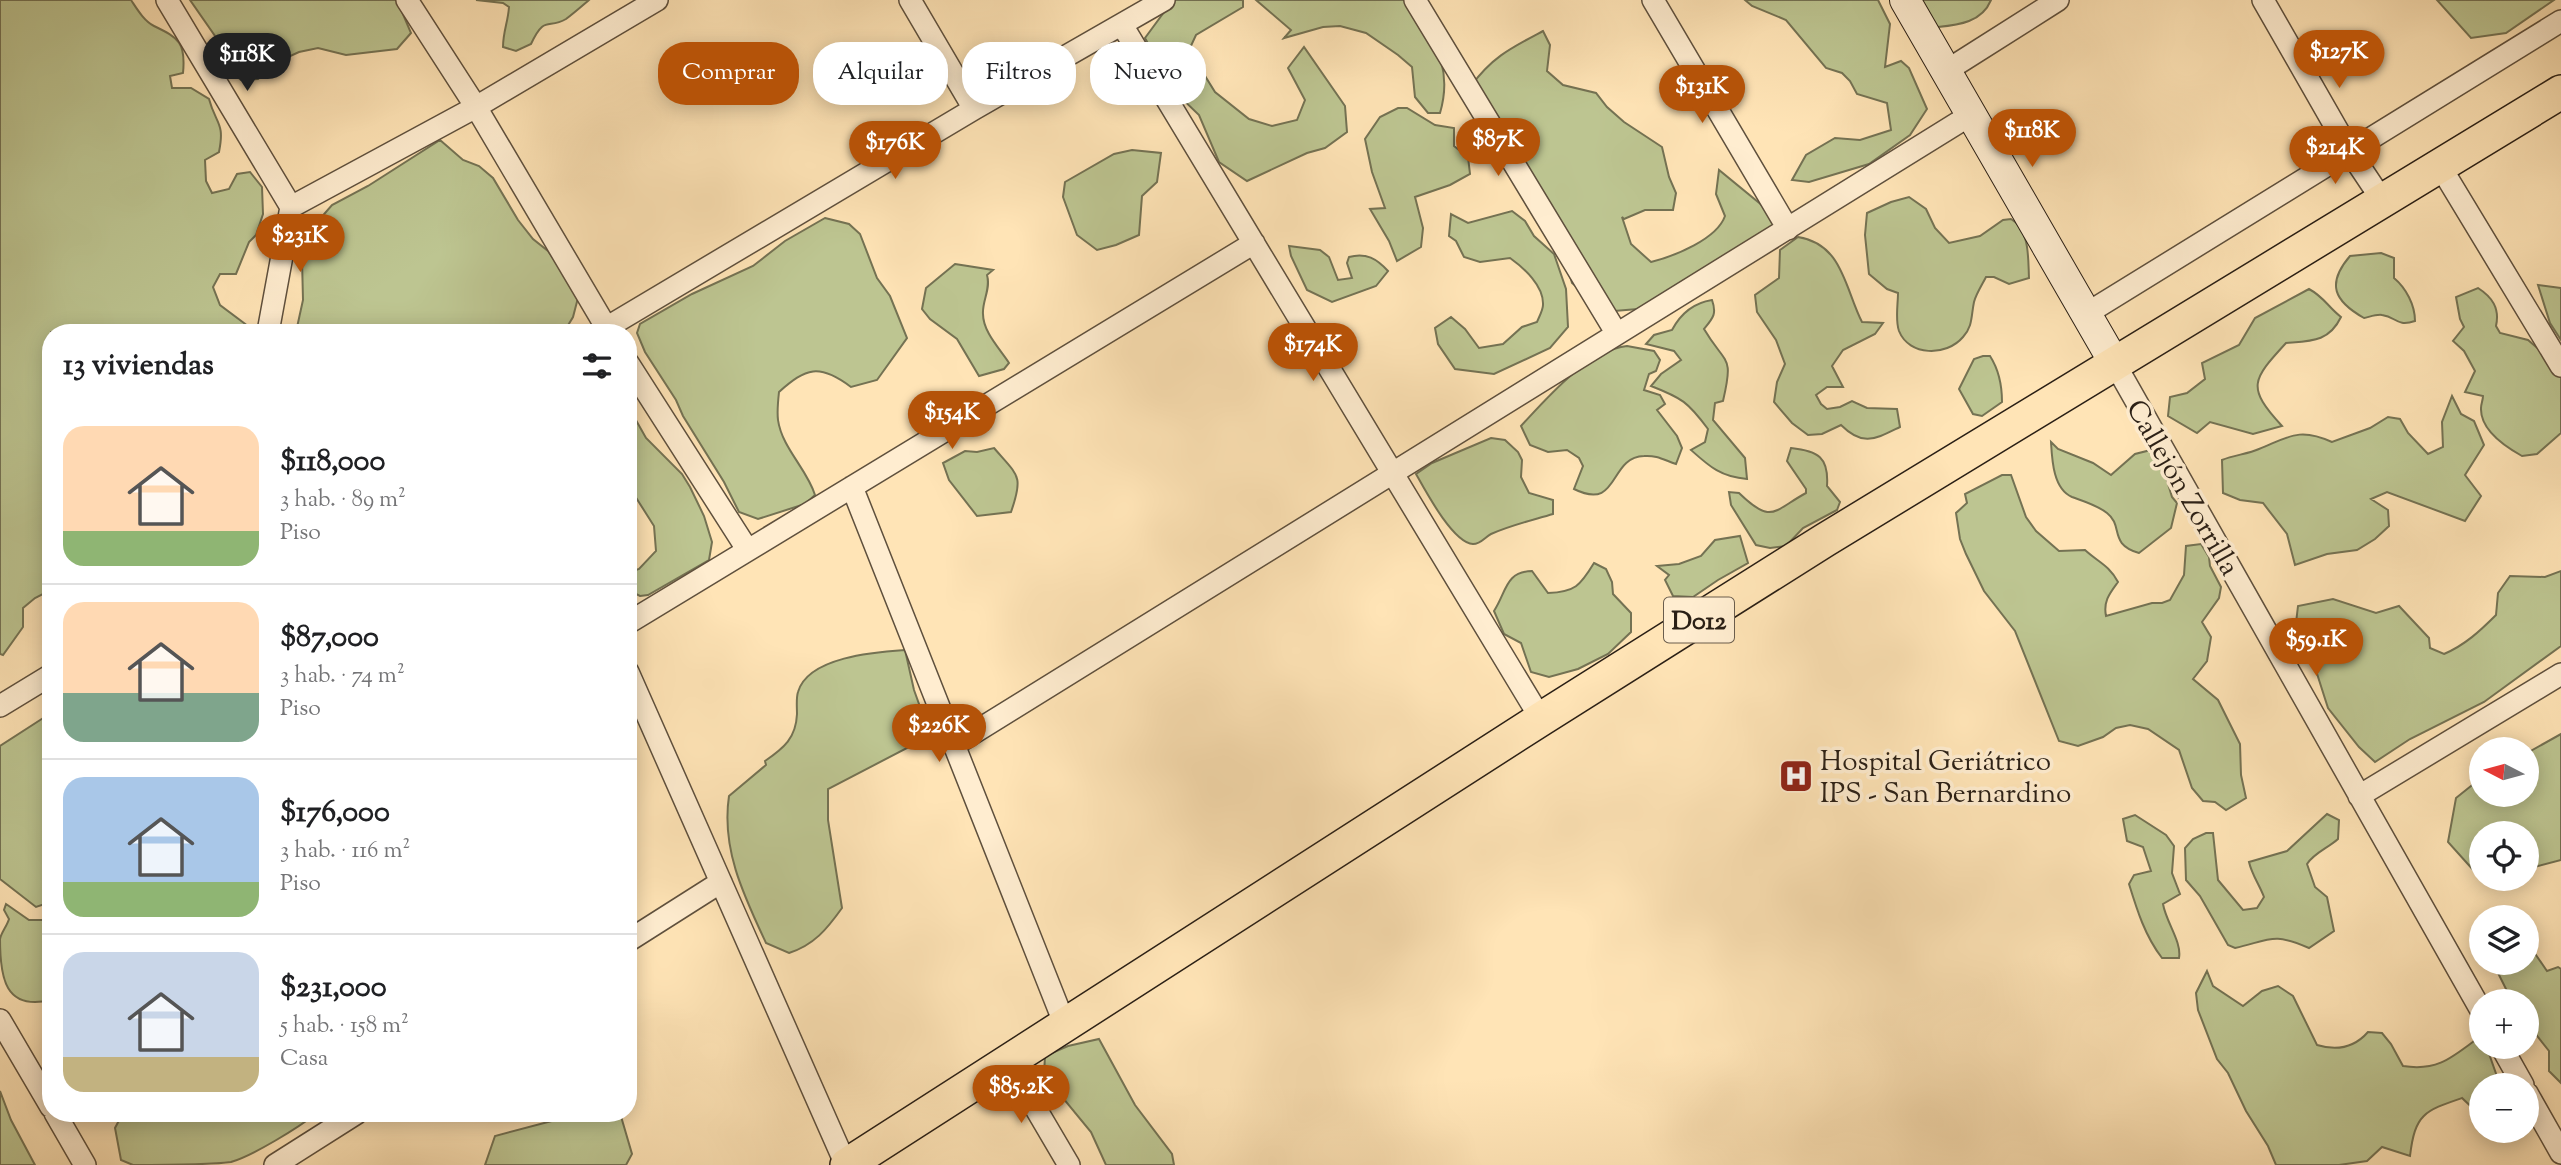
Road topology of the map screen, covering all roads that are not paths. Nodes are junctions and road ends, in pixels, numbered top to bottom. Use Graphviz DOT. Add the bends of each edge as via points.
graph roads {
  1 [pos="167,0"];
  2 [pos="407,0"];
  3 [pos="657,0"];
  4 [pos="909,0"];
  5 [pos="1164,0"];
  6 [pos="1415,0"];
  7 [pos="1653,0"];
  8 [pos="1905,0"];
  9 [pos="2059,0"];
  10 [pos="2263,0"];
  11 [pos="2561,21"];
  12 [pos="1122,25"];
  13 [pos="1946,71"];
  14 [pos="2561,92"];
  15 [pos="476,107"];
  16 [pos="974,109"];
  17 [pos="1972,114"];
  18 [pos="2350,152"];
  19 [pos="2440,166"];
  20 [pos="2382,200"];
  21 [pos="291,207"];
  22 [pos="1788,229"];
  23 [pos="1254,243"];
  24 [pos="2086,314"];
  25 [pos="269,324"];
  26 [pos="603,324"];
  27 [pos="617,324"];
  28 [pos="1617,334"];
  29 [pos="2115,364"];
  30 [pos="2561,366"];
  31 [pos="637,377"];
  32 [pos="1391,473"];
  33 [pos="852,487"];
  34 [pos="747,549"];
  35 [pos="637,617"];
  36 [pos="2561,674"];
  37 [pos="42,681"];
  38 [pos="637,692"];
  39 [pos="0,706"];
  40 [pos="1541,719"];
  41 [pos="954,745"];
  42 [pos="2359,796"];
  43 [pos="721,882"];
  44 [pos="637,935"];
  45 [pos="2469,989"];
  46 [pos="0,1020"];
  47 [pos="1065,1025"];
  48 [pos="1009,1063"];
  49 [pos="42,1092"];
  50 [pos="2539,1114"];
  51 [pos="60,1122"];
  52 [pos="342,1122"];
  53 [pos="2561,1153"];
  54 [pos="85,1165"];
  55 [pos="275,1165"];
  56 [pos="847,1165"];
  57 [pos="1069,1165"];
  1 -- 21 [label="street"];
  2 -- 15 [label="street"];
  3 -- 15 [label="street"];
  4 -- 16 [label="street"];
  5 -- 12 [label="street"];
  6 -- 28 [label="street"];
  7 -- 22 [label="street"];
  8 -- 13 [label="street, Callejón Zorrilla"];
  9 -- 13 [label="street"];
  10 -- 18 [label="street"];
  11 -- 18 [label="street"];
  12 -- 16 [label="street"];
  12 -- 23 [label="street"];
  13 -- 17 [label="street, Callejón Zorrilla"];
  14 -- 19 [label="main road, D012"];
  15 -- 21 [label="street"];
  15 -- 26 [label="street"];
  16 -- 27 [label="street"];
  17 -- 22 [label="street"];
  17 -- 24 [label="street, Callejón Zorrilla"];
  18 -- 20 [label="street"];
  18 -- 24 [label="street"];
  19 -- 20 [label="main road, D012"];
  19 -- 30 [label="street"];
  20 -- 29 [label="main road, D012"];
  21 -- 25 [label="street"];
  22 -- 28 [label="street"];
  23 -- 32 [label="street"];
  23 -- 33 [label="street"];
  24 -- 29 [label="street, Callejón Zorrilla"];
  28 -- 32 [label="street"];
  29 -- 40 [label="main road, D012"];
  29 -- 42 [label="street, Callejón Zorrilla"];
  31 -- 34 [label="street"];
  32 -- 40 [label="street"];
  32 -- 41 [label="street"];
  33 -- 34 [label="street"];
  33 -- 41 [label="street"];
  34 -- 35 [label="street"];
  36 -- 42 [label="street"];
  37 -- 39 [label="street"];
  38 -- 43 [label="street"];
  40 -- 47 [label="main road, D012"];
  41 -- 47 [label="street"];
  42 -- 45 [label="street, Callejón Zorrilla"];
  43 -- 44 [label="street"];
  43 -- 56 [label="street"];
  46 -- 49 [label="street"];
  47 -- 48 [label="main road, D012"];
  48 -- 56 [label="main road, D012"];
  48 -- 57 [label="street"];
  50 -- 53 [label="street"];
  51 -- 54 [label="street"];
  52 -- 55 [label="street"];
}
